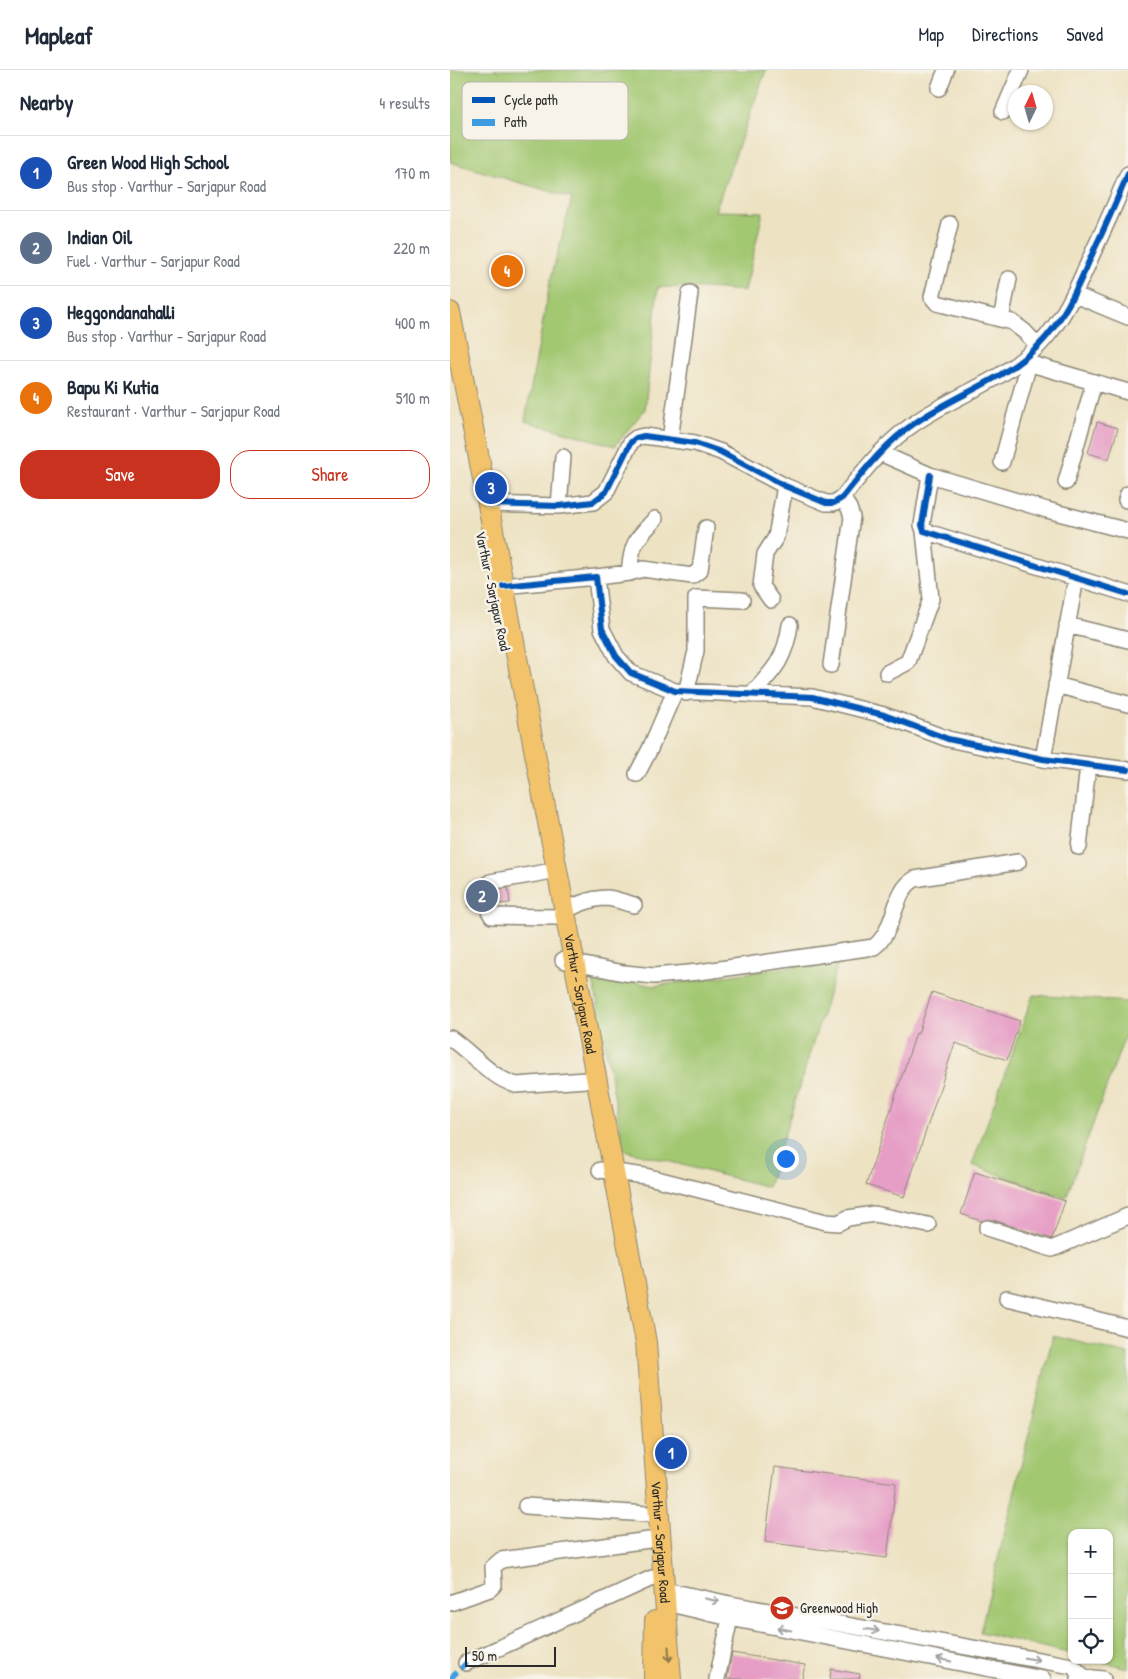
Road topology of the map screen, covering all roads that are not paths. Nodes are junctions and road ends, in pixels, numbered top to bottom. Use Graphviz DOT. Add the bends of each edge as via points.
graph roads {
  1 [pos="946,70"];
  2 [pos="1021,70"];
  3 [pos="939,88"];
  4 [pos="1003,112"];
  5 [pos="1128,174"];
  6 [pos="950,224"];
  7 [pos="1009,279"];
  8 [pos="690,293"];
  9 [pos="1075,295"];
  10 [pos="450,312"];
  11 [pos="1128,317"];
  12 [pos="1001,319"];
  13 [pos="1038,346"];
  14 [pos="450,362"];
  15 [pos="1025,362"];
  16 [pos="1094,382"];
  17 [pos="1128,392"];
  18 [pos="670,440"];
  19 [pos="880,453"];
  20 [pos="563,457"];
  21 [pos="1002,462"];
  22 [pos="930,475"];
  23 [pos="1066,482"];
  24 [pos="785,486"];
  25 [pos="842,498"];
  26 [pos="488,504"];
  27 [pos="559,506"];
  28 [pos="655,519"];
  29 [pos="706,528"];
  30 [pos="924,530"];
  31 [pos="1128,531"];
  32 [pos="629,572"];
  33 [pos="596,577"];
  34 [pos="1076,578"];
  35 [pos="503,586"];
  36 [pos="1128,594"];
  37 [pos="742,600"];
  38 [pos="771,600"];
  39 [pos="790,624"];
  40 [pos="1067,625"];
  41 [pos="1128,640"];
  42 [pos="831,665"];
  43 [pos="887,673"];
  44 [pos="1056,685"];
  45 [pos="680,692"];
  46 [pos="751,695"];
  47 [pos="1128,704"];
  48 [pos="1043,759"];
  49 [pos="1088,765"];
  50 [pos="1128,770"];
  51 [pos="637,774"];
  52 [pos="1079,847"];
  53 [pos="1018,862"];
  54 [pos="547,872"];
  55 [pos="634,905"];
  56 [pos="560,914"];
  57 [pos="569,962"];
  58 [pos="450,1038"];
  59 [pos="586,1080"];
  60 [pos="607,1171"];
  61 [pos="1128,1216"];
  62 [pos="928,1225"];
  63 [pos="987,1228"];
  64 [pos="1007,1298"];
  65 [pos="1128,1328"];
  66 [pos="526,1506"];
  67 [pos="648,1514"];
  68 [pos="649,1540"];
  69 [pos="661,1590"];
  70 [pos="450,1603"];
  71 [pos="730,1618"];
  72 [pos="466,1663"];
  73 [pos="1082,1678"];
  74 [pos="654,1679"];
  75 [pos="671,1679"];
  76 [pos="717,1679"];
  77 [pos="1043,1679"];
  78 [pos="1103,1679"];
  1 -- 3 [label="street"];
  2 -- 4 [label="street"];
  5 -- 9 [label="street"];
  6 -- 12 [label="street" via="932,297 937,303"];
  7 -- 12 [label="street"];
  8 -- 18 [label="street"];
  9 -- 11 [label="street"];
  9 -- 13 [label="street"];
  10 -- 26 [label="main road, Varthur - Sarjapur Road"];
  12 -- 13 [label="street" via="1012,322"];
  13 -- 15 [label="street"];
  14 -- 54 [label="main road, Varthur - Sarjapur Road"];
  15 -- 16 [label="street"];
  15 -- 19 [label="street" via="913,424"];
  15 -- 21 [label="street"];
  16 -- 17 [label="street"];
  16 -- 23 [label="street"];
  18 -- 24 [label="street" via="696,443 721,452"];
  18 -- 27 [label="street" via="636,438 606,492 593,502"];
  19 -- 22 [label="street"];
  19 -- 25 [label="street"];
  20 -- 27 [label="street"];
  22 -- 30 [label="street" via="922,525"];
  22 -- 31 [label="street"];
  24 -- 25 [label="street" via="826,503"];
  24 -- 38 [label="street" via="776,537 765,554 761,586"];
  25 -- 42 [label="street" via="852,516"];
  26 -- 27 [label="street"];
  26 -- 35 [label="main road, Varthur - Sarjapur Road"];
  28 -- 32 [label="street" via="631,550"];
  29 -- 32 [label="street" via="700,570 692,576 643,568"];
  30 -- 34 [label="street"];
  30 -- 43 [label="street" via="931,599 908,662"];
  32 -- 33 [label="street"];
  33 -- 35 [label="street"];
  33 -- 45 [label="street" via="602,629 616,656 631,673"];
  34 -- 36 [label="street"];
  34 -- 40 [label="street"];
  35 -- 56 [label="main road, Varthur - Sarjapur Road"];
  37 -- 45 [label="street" via="696,598 696,651"];
  39 -- 46 [label="street" via="785,651 777,666"];
  40 -- 41 [label="street"];
  40 -- 44 [label="street"];
  44 -- 47 [label="street"];
  44 -- 48 [label="street"];
  45 -- 46 [label="street"];
  45 -- 51 [label="street"];
  46 -- 48 [label="street" via="812,697 884,715 948,739"];
  48 -- 49 [label="street"];
  49 -- 50 [label="street"];
  49 -- 52 [label="street"];
  53 -- 57 [label="street" via="908,882 886,936 874,947 654,976"];
  54 -- 56 [label="main road, Varthur - Sarjapur Road"];
  54 -- 56 [label="street" via="490,882 486,889 488,910 492,916"];
  55 -- 56 [label="street" via="609,898 596,899"];
  56 -- 57 [label="main road, Varthur - Sarjapur Road"];
  57 -- 59 [label="main road, Varthur - Sarjapur Road"];
  57 -- 60 [label="main road, Varthur - Sarjapur Road"];
  58 -- 59 [label="street" via="505,1082 516,1085"];
  59 -- 60 [label="main road, Varthur - Sarjapur Road"];
  60 -- 62 [label="street" via="645,1176 826,1222 838,1223 874,1214"];
  60 -- 67 [label="main road, Varthur - Sarjapur Road" via="636,1356"];
  60 -- 69 [label="main road, Varthur - Sarjapur Road" via="646,1342"];
  61 -- 63 [label="street" via="1052,1250"];
  64 -- 65 [label="street"];
  66 -- 67 [label="street"];
  67 -- 68 [label="main road, Varthur - Sarjapur Road"];
  68 -- 69 [label="main road, Varthur - Sarjapur Road"];
  68 -- 70 [label="street" via="501,1560 493,1567 494,1585 490,1589"];
  69 -- 71 [label="street"];
  69 -- 72 [label="street"];
  69 -- 73 [label="street, one-way" via="1072,1666"];
  69 -- 74 [label="main road, Varthur - Sarjapur Road" via="655,1619"];
  69 -- 75 [label="main road, Varthur - Sarjapur Road, one-way"];
  71 -- 76 [label="street"];
  77 -- 71 [label="street, one-way"];
  73 -- 78 [label="street"];
}
